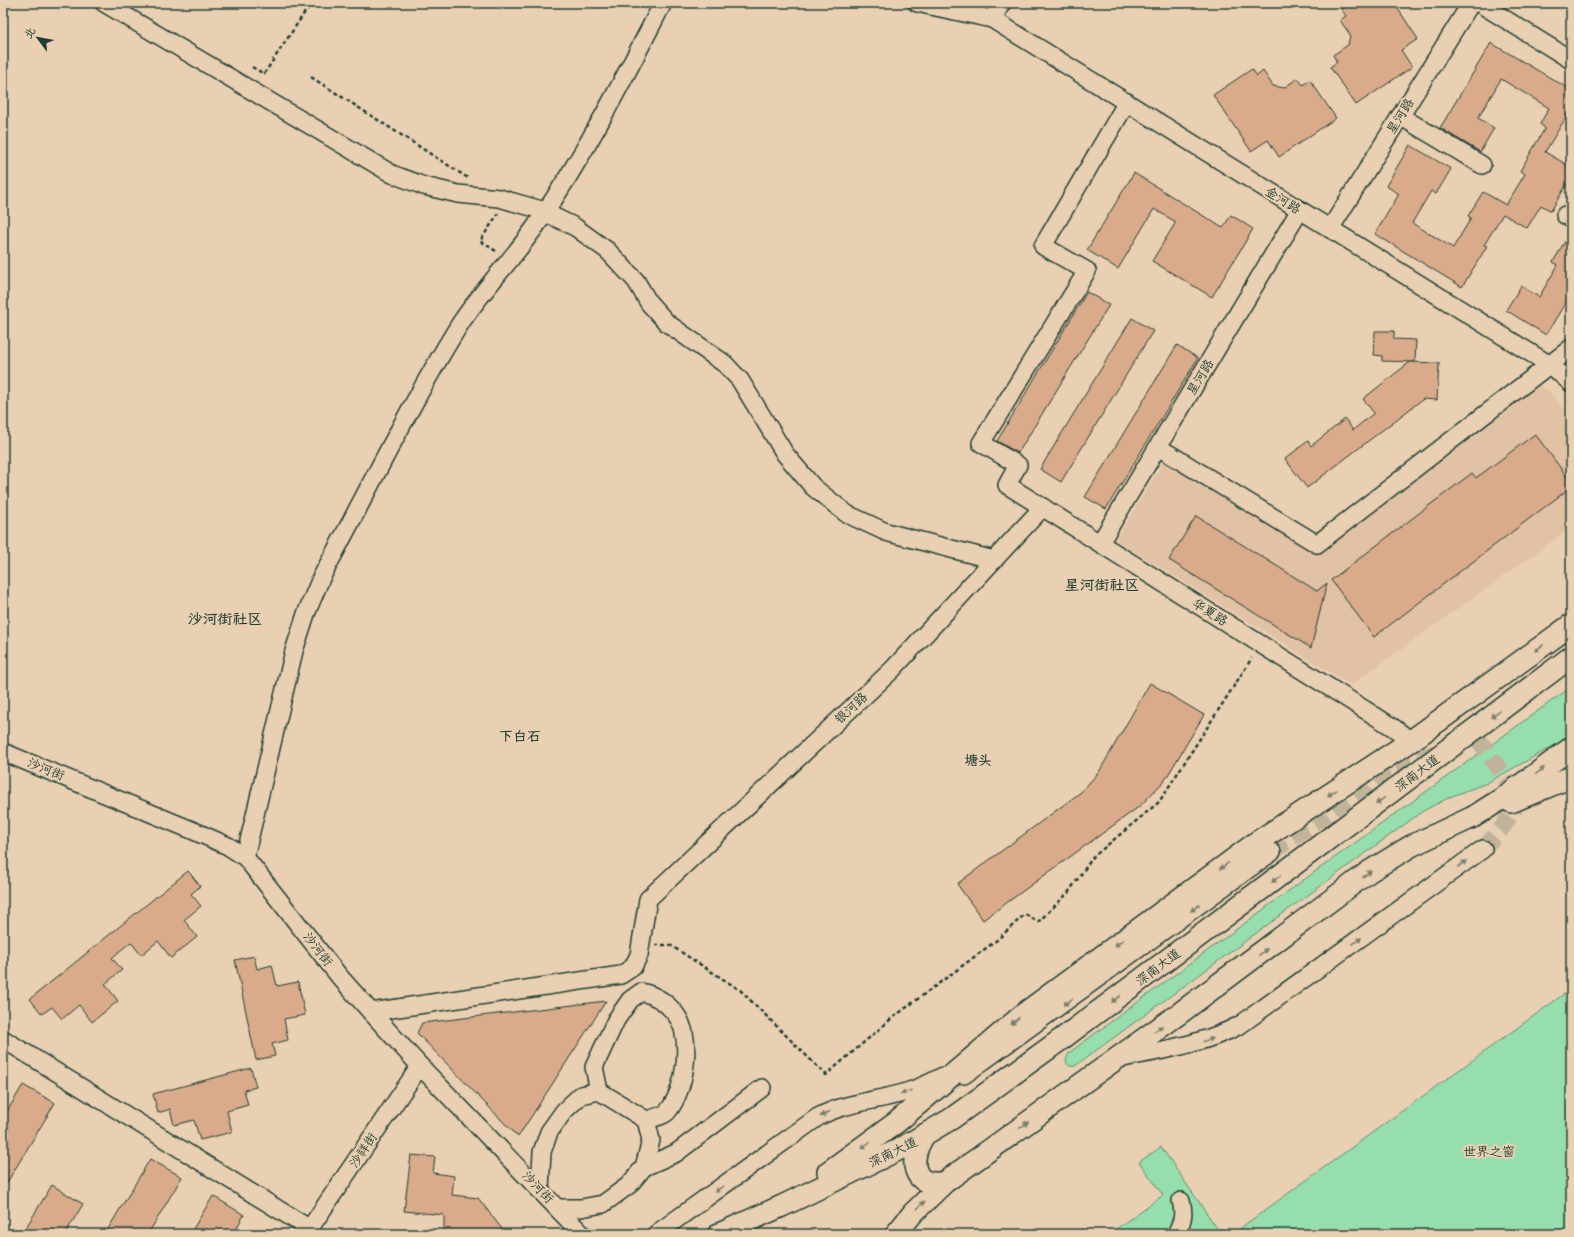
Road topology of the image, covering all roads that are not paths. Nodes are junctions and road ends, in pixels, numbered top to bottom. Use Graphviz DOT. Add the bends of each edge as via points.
graph roads {
  1 [pos="104,3"];
  2 [pos="663,3"];
  3 [pos="916,3"];
  4 [pos="1002,3"];
  5 [pos="1471,3"];
  6 [pos="1479,3"];
  7 [pos="992,20"];
  8 [pos="1571,60"];
  9 [pos="1126,102"];
  10 [pos="1400,116"];
  11 [pos="1482,165"];
  12 [pos="1300,210"];
  13 [pos="544,212"];
  14 [pos="1330,229"];
  15 [pos="1571,348"];
  16 [pos="1550,365"];
  17 [pos="1571,383"];
  18 [pos="1158,447"];
  19 [pos="1043,507"];
  20 [pos="1100,543"];
  21 [pos="994,560"];
  22 [pos="1571,625"];
  23 [pos="1571,651"];
  24 [pos="1571,657"];
  25 [pos="1411,741"];
  26 [pos="1571,748"];
  27 [pos="3,752"];
  28 [pos="1571,778"];
  29 [pos="1473,817"];
  30 [pos="1483,849"];
  31 [pos="1272,852"];
  32 [pos="245,857"];
  33 [pos="371,1012"];
  34 [pos="3,1039"];
  35 [pos="1115,1059"];
  36 [pos="966,1063"];
  37 [pos="420,1066"];
  38 [pos="762,1088"];
  39 [pos="599,1091"];
  40 [pos="646,1120"];
  41 [pos="897,1122"];
  42 [pos="923,1137"];
  43 [pos="644,1167"];
  44 [pos="945,1182"];
  45 [pos="540,1189"];
  46 [pos="1182,1202"];
  47 [pos="782,1206"];
  48 [pos="559,1208"];
  49 [pos="308,1231"];
  50 [pos="585,1232"];
  51 [pos="656,1234"];
  52 [pos="719,1234"];
  53 [pos="896,1234"];
  54 [pos="1176,1234"];
  1 -- 13 [label="street" via="392,174 424,186 458,194 499,198"];
  2 -- 13 [label="street" via="609,107 578,161"];
  3 -- 7 [label="street, 金河路"];
  4 -- 7 [label="street"];
  5 -- 10 [label="street, 星河路"];
  6 -- 8 [label="street"];
  7 -- 9 [label="street, 金河路"];
  9 -- 12 [label="street, 金河路"];
  9 -- 19 [label="street, 华夏路" via="1043,246 1087,271 981,443 1018,465 1007,485"];
  10 -- 11 [label="street"];
  10 -- 14 [label="street, 星河路"];
  12 -- 14 [label="street, 金河路"];
  12 -- 18 [label="street, 星河路"];
  13 -- 21 [label="street" via="575,227 608,251 636,281 649,303 667,323 725,364 740,380 785,454 813,487 847,514 886,532"];
  13 -- 32 [label="street" via="463,320 438,361 321,578 294,651"];
  14 -- 16 [label="street, 金河路"];
  15 -- 16 [label="street"];
  16 -- 17 [label="street, 金河路"];
  16 -- 18 [label="street" via="1317,544"];
  18 -- 20 [label="street, 星河路"];
  19 -- 20 [label="street, 华夏路"];
  19 -- 21 [label="street, 银河路"];
  20 -- 25 [label="street, 华夏路"];
  21 -- 33 [label="street, 银河路" via="892,670 648,899 639,955 633,967 621,975"];
  22 -- 25 [label="main road, one-way"];
  23 -- 25 [label="main road"];
  24 -- 42 [label="main road, 深南大道, one-way" via="1063,1038"];
  25 -- 36 [label="main road, one-way" via="1257,842 1025,1013"];
  29 -- 26 [label="main road, one-way"];
  27 -- 32 [label="street, 沙河街" via="194,831 228,846"];
  28 -- 29 [label="main road"];
  35 -- 29 [label="main road, one-way" via="1370,872 1411,846"];
  35 -- 30 [label="street, one-way" via="1196,1044 1240,1025"];
  31 -- 41 [label="street, one-way" via="1021,1036"];
  32 -- 33 [label="street, 沙河街" via="339,976"];
  33 -- 37 [label="street, 沙河街"];
  34 -- 49 [label="street"];
  44 -- 35 [label="main road, one-way"];
  36 -- 41 [label="main road"];
  36 -- 51 [label="street, one-way" via="919,1088 830,1111 818,1117"];
  37 -- 45 [label="street, 沙河街"];
  37 -- 49 [label="street, 沙祥街"];
  38 -- 43 [label="street" via="676,1153"];
  39 -- 40 [label="street"];
  39 -- 40 [label="street" via="594,1067 616,1020 630,1000 641,992 655,995 675,1013 684,1033 686,1063 679,1093 668,1112"];
  39 -- 45 [label="street" via="581,1095 564,1111 549,1132 542,1152"];
  40 -- 43 [label="street" via="651,1140"];
  41 -- 47 [label="main road, one-way"];
  42 -- 44 [label="main road" via="914,1154 915,1168 923,1180 930,1183"];
  42 -- 47 [label="main road, 深南大道"];
  43 -- 48 [label="street" via="629,1185 602,1204"];
  53 -- 44 [label="main road, one-way" via="913,1213"];
  45 -- 48 [label="street, 沙河街"];
  46 -- 54 [label="street" via="1184,1212"];
  47 -- 52 [label="main road, 深南大道"];
  48 -- 50 [label="street, 沙河街"];
}
